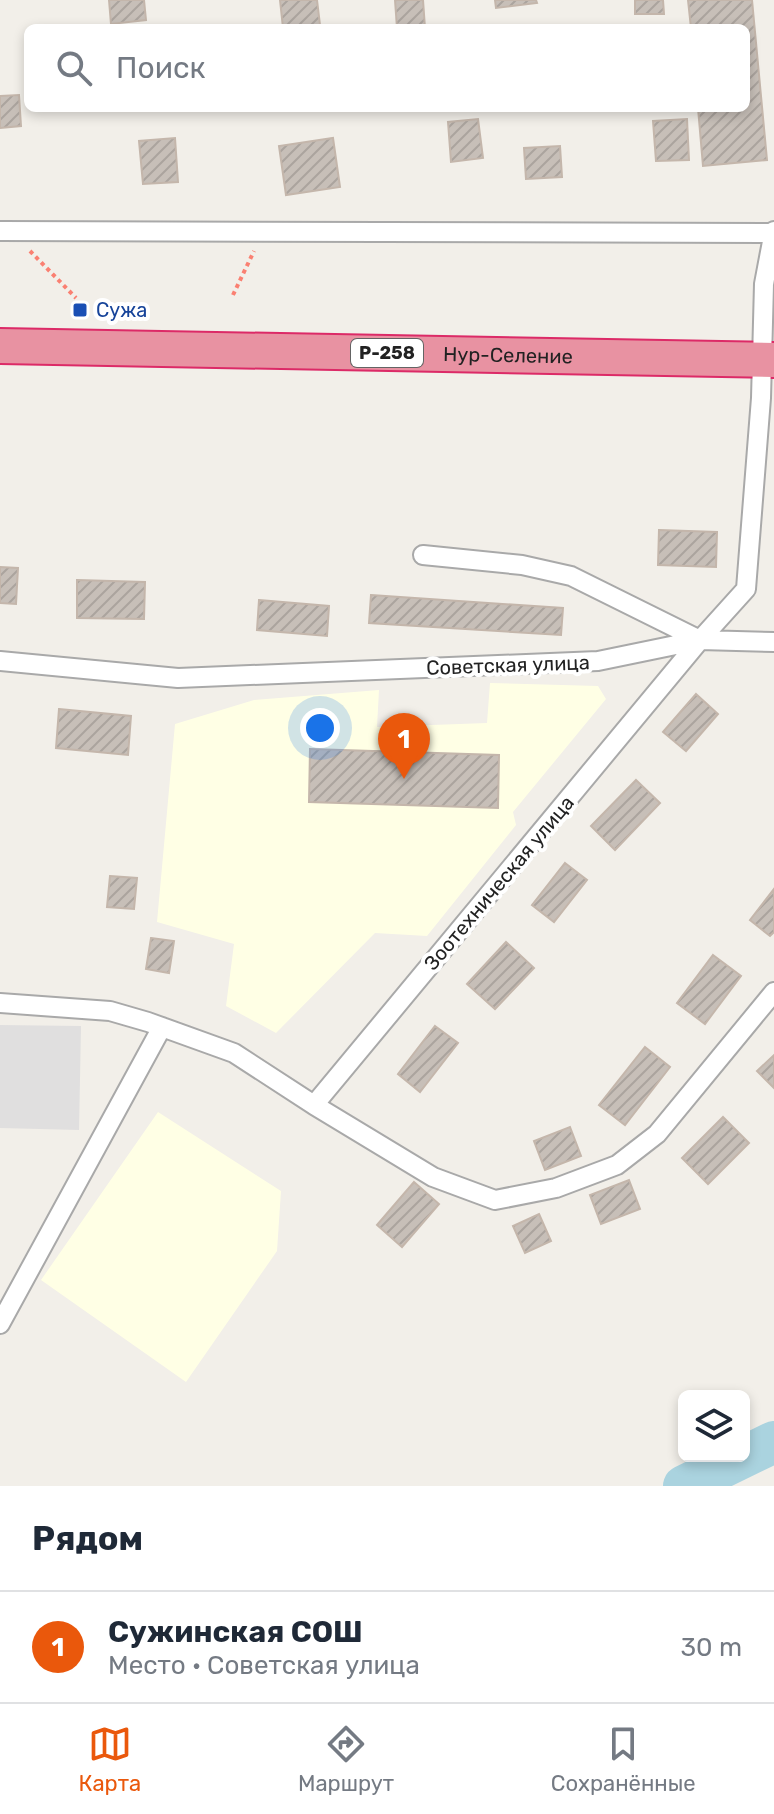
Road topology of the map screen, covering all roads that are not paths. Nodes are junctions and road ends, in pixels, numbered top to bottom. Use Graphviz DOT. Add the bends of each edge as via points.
graph roads {
  1 [pos="5,231"];
  2 [pos="774,232"];
  3 [pos="0,346"];
  4 [pos="768,360"];
  5 [pos="423,555"];
  6 [pos="700,640"];
  7 [pos="774,642"];
  8 [pos="0,661"];
  9 [pos="774,992"];
  10 [pos="0,1003"];
  11 [pos="162,1027"];
  12 [pos="314,1105"];
  13 [pos="0,1324"];
  1 -- 2 [label="street"];
  2 -- 4 [label="street" via="764,284"];
  3 -- 4 [label="highway, Нур-Селение / Р-258"];
  4 -- 6 [label="street, Зоотехническая улица" via="746,589"];
  5 -- 6 [label="street" via="522,565 571,576"];
  6 -- 7 [label="street, Советская улица"];
  6 -- 8 [label="street, Советская улица" via="598,661 178,678"];
  6 -- 12 [label="street, Зоотехническая улица"];
  9 -- 12 [label="street" via="657,1134 617,1165 556,1188 495,1200 433,1177"];
  10 -- 11 [label="street" via="110,1011"];
  11 -- 12 [label="street" via="234,1053"];
  11 -- 13 [label="street"];
}
